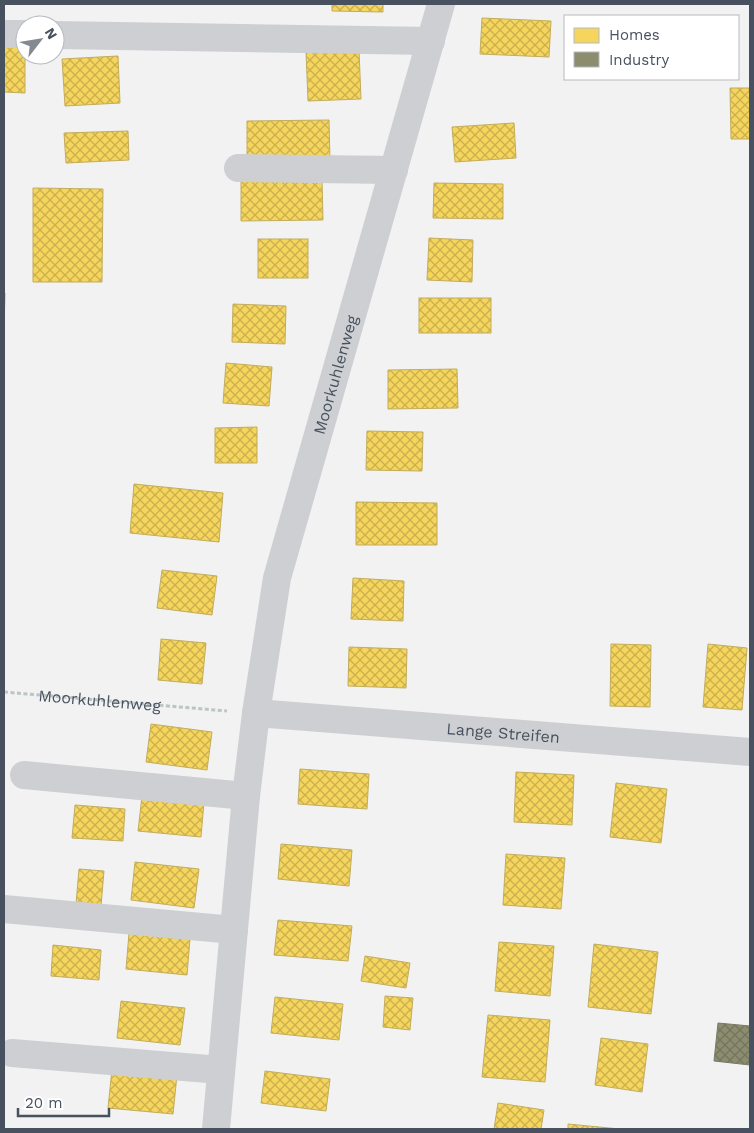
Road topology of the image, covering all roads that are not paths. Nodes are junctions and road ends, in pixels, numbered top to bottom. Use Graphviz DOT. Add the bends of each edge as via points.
graph roads {
  1 [pos="441,4"];
  2 [pos="65,35"];
  3 [pos="431,41"];
  4 [pos="238,168"];
  5 [pos="394,170"];
  6 [pos="256,713"];
  7 [pos="750,752"];
  8 [pos="24,775"];
  9 [pos="246,796"];
  10 [pos="4,909"];
  11 [pos="234,930"];
  12 [pos="12,1053"];
  13 [pos="221,1070"];
  14 [pos="216,1129"];
  1 -- 3 [label="street, Moorkuhlenweg"];
  2 -- 3 [label="street"];
  3 -- 5 [label="street, Moorkuhlenweg"];
  4 -- 5 [label="street"];
  5 -- 6 [label="street, Moorkuhlenweg" via="277,578"];
  6 -- 7 [label="street, Lange Streifen"];
  6 -- 9 [label="street, Moorkuhlenweg"];
  8 -- 9 [label="street"];
  9 -- 11 [label="street, Moorkuhlenweg"];
  10 -- 11 [label="street"];
  11 -- 13 [label="street, Moorkuhlenweg"];
  12 -- 13 [label="street"];
  13 -- 14 [label="street, Moorkuhlenweg"];
}
